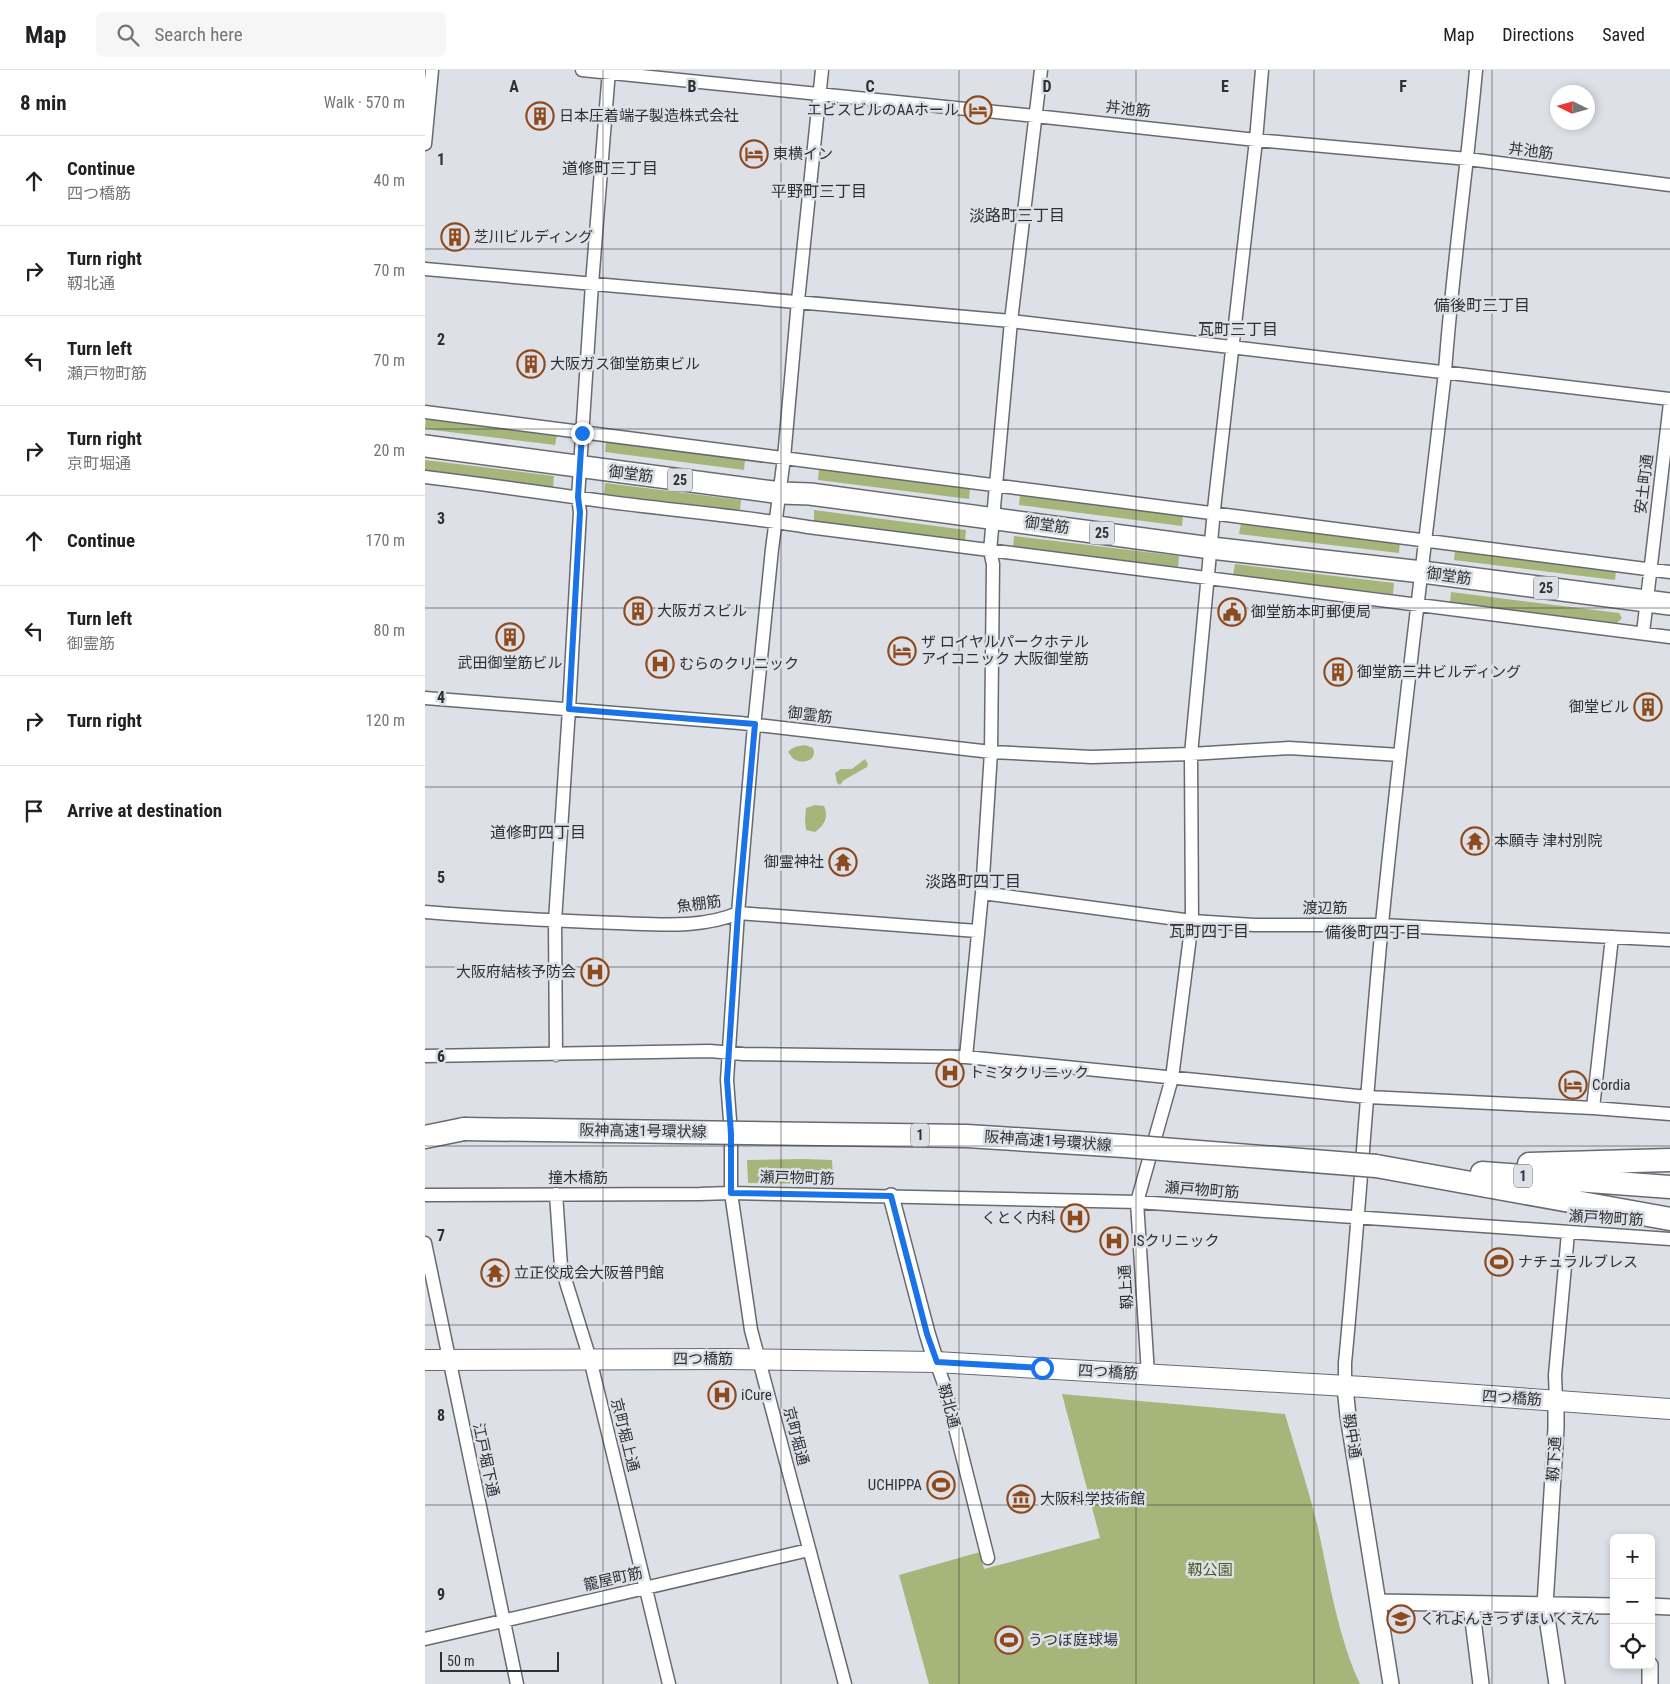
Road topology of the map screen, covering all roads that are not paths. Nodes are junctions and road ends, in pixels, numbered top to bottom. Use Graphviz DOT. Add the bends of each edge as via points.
graph roads {
  1 [pos="432,70"];
  2 [pos="582,70"];
  3 [pos="822,70"];
  4 [pos="1041,70"];
  5 [pos="1262,70"];
  6 [pos="1476,70"];
  7 [pos="609,71"];
  8 [pos="820,94"];
  9 [pos="1035,116"];
  10 [pos="1256,140"];
  11 [pos="425,144"];
  12 [pos="1468,159"];
  13 [pos="1670,185"];
  14 [pos="425,269"];
  15 [pos="591,284"];
  16 [pos="798,301"];
  17 [pos="1011,321"];
  18 [pos="1232,347"];
  19 [pos="1445,372"];
  20 [pos="1670,401"];
  21 [pos="425,412"];
  22 [pos="582,433"];
  23 [pos="425,446"];
  24 [pos="785,458"];
  25 [pos="580,467"];
  26 [pos="425,477"];
  27 [pos="995,486"];
  28 [pos="781,493"];
  29 [pos="578,497"];
  30 [pos="1214,513"];
  31 [pos="992,518"];
  32 [pos="777,522"];
  33 [pos="1426,541"];
  34 [pos="1211,548"];
  35 [pos="990,551"];
  36 [pos="1651,569"];
  37 [pos="1422,572"];
  38 [pos="1670,572"];
  39 [pos="1207,578"];
  40 [pos="1647,601"];
  41 [pos="1418,604"];
  42 [pos="1670,604"];
  43 [pos="1643,633"];
  44 [pos="1670,637"];
  45 [pos="425,698"];
  46 [pos="569,709"];
  47 [pos="755,724"];
  48 [pos="991,752"];
  49 [pos="1191,754"];
  50 [pos="1400,755"];
  51 [pos="982,893"];
  52 [pos="425,912"];
  53 [pos="738,913"];
  54 [pos="555,921"];
  55 [pos="1192,921"];
  56 [pos="1382,925"];
  57 [pos="977,932"];
  58 [pos="1612,937"];
  59 [pos="1670,940"];
  60 [pos="729,1052"];
  61 [pos="556,1055"];
  62 [pos="425,1056"];
  63 [pos="966,1057"];
  64 [pos="1172,1078"];
  65 [pos="1367,1097"];
  66 [pos="1593,1108"];
  67 [pos="1670,1114"];
  68 [pos="425,1129"];
  69 [pos="464,1129"];
  70 [pos="425,1137"];
  71 [pos="1670,1160"];
  72 [pos="1376,1166"];
  73 [pos="1418,1168"];
  74 [pos="1670,1187"];
  75 [pos="731,1193"];
  76 [pos="425,1194"];
  77 [pos="556,1194"];
  78 [pos="891,1196"];
  79 [pos="1137,1202"];
  80 [pos="1359,1216"];
  81 [pos="1670,1219"];
  82 [pos="1568,1233"];
  83 [pos="1670,1239"];
  84 [pos="425,1243"];
  85 [pos="590,1359"];
  86 [pos="425,1360"];
  87 [pos="449,1360"];
  88 [pos="758,1360"];
  89 [pos="937,1362"];
  90 [pos="1148,1374"];
  91 [pos="1345,1387"];
  92 [pos="1555,1401"];
  93 [pos="1670,1408"];
  94 [pos="809,1550"];
  95 [pos="988,1558"];
  96 [pos="646,1589"];
  97 [pos="1379,1602"];
  98 [pos="1471,1604"];
  99 [pos="1545,1605"];
  100 [pos="1610,1606"];
  101 [pos="1655,1606"];
  102 [pos="1670,1607"];
  103 [pos="503,1622"];
  104 [pos="425,1639"];
  105 [pos="1650,1669"];
  106 [pos="517,1684"];
  107 [pos="669,1684"];
  108 [pos="843,1684"];
  109 [pos="1391,1684"];
  110 [pos="1481,1684"];
  111 [pos="1557,1684"];
  112 [pos="1650,1684"];
  1 -- 11 [label="street"];
  2 -- 7 [label="street, 丼池筋"];
  3 -- 8 [label="street, 京町堀通"];
  4 -- 9 [label="street"];
  5 -- 10 [label="street, 靱上通"];
  6 -- 12 [label="street, 靱中通"];
  7 -- 8 [label="street, 丼池筋"];
  7 -- 15 [label="street"];
  8 -- 9 [label="street, 丼池筋"];
  8 -- 16 [label="street, 京町堀通"];
  9 -- 10 [label="street, 丼池筋"];
  9 -- 17 [label="street"];
  10 -- 12 [label="street, 丼池筋"];
  10 -- 18 [label="street, 靱上通"];
  12 -- 13 [label="street, 丼池筋"];
  12 -- 19 [label="street, 靱中通"];
  14 -- 15 [label="street"];
  15 -- 16 [label="street"];
  15 -- 22 [label="street"];
  16 -- 17 [label="street"];
  16 -- 24 [label="street, 京町堀通"];
  17 -- 18 [label="street"];
  17 -- 27 [label="street"];
  18 -- 19 [label="street"];
  18 -- 30 [label="street, 靱上通"];
  19 -- 20 [label="street"];
  19 -- 33 [label="street, 靱中通"];
  20 -- 36 [label="street, 安土町通"];
  21 -- 22 [label="street"];
  22 -- 24 [label="street"];
  22 -- 25 [label="street"];
  23 -- 25 [label="highway, 御堂筋 / 25"];
  24 -- 27 [label="street"];
  24 -- 28 [label="street, 京町堀通"];
  25 -- 28 [label="highway, 御堂筋 / 25"];
  25 -- 29 [label="street"];
  26 -- 29 [label="street"];
  27 -- 30 [label="street"];
  27 -- 31 [label="street"];
  28 -- 31 [label="highway, 御堂筋 / 25"];
  28 -- 32 [label="street, 京町堀通"];
  29 -- 32 [label="street"];
  29 -- 46 [label="street" via="580,512"];
  30 -- 33 [label="street"];
  30 -- 34 [label="street, 靱上通"];
  31 -- 34 [label="highway, 御堂筋 / 25"];
  31 -- 35 [label="street"];
  32 -- 35 [label="street"];
  32 -- 47 [label="street, 京町堀通"];
  33 -- 36 [label="street"];
  33 -- 37 [label="street, 靱中通"];
  34 -- 37 [label="highway, 御堂筋 / 25"];
  34 -- 39 [label="street, 靱上通"];
  35 -- 39 [label="street"];
  35 -- 48 [label="street" via="993,564"];
  36 -- 38 [label="street"];
  36 -- 40 [label="street, 安土町通"];
  37 -- 40 [label="highway, 御堂筋 / 25"];
  37 -- 41 [label="street, 靱中通"];
  39 -- 41 [label="street"];
  39 -- 49 [label="street, 靱上通"];
  40 -- 42 [label="highway, 御堂筋 / 25"];
  40 -- 43 [label="street, 安土町通"];
  41 -- 43 [label="street"];
  41 -- 50 [label="street, 靱中通"];
  43 -- 44 [label="street"];
  45 -- 46 [label="street, 御霊筋"];
  46 -- 47 [label="street, 御霊筋"];
  46 -- 54 [label="street"];
  47 -- 48 [label="street, 御霊筋"];
  47 -- 53 [label="street, 京町堀通"];
  48 -- 49 [label="street, 御霊筋" via="1092,757"];
  48 -- 51 [label="street"];
  49 -- 50 [label="street, 御霊筋" via="1289,748"];
  49 -- 55 [label="street, 靱上通"];
  50 -- 56 [label="street, 靱中通"];
  51 -- 55 [label="street, 渡辺筋"];
  51 -- 57 [label="street"];
  52 -- 54 [label="street, 魚棚筋"];
  53 -- 54 [label="street, 魚棚筋" via="723,920 669,925"];
  53 -- 57 [label="street, 魚棚筋"];
  53 -- 60 [label="street, 京町堀通"];
  54 -- 61 [label="street"];
  55 -- 56 [label="street, 渡辺筋" via="1254,925"];
  55 -- 64 [label="street, 靱上通"];
  56 -- 58 [label="street, 渡辺筋"];
  56 -- 65 [label="street, 靱中通"];
  57 -- 63 [label="street"];
  58 -- 59 [label="street, 渡辺筋"];
  58 -- 66 [label="street"];
  60 -- 61 [label="street"];
  60 -- 63 [label="street"];
  60 -- 75 [label="street, 京町堀通"];
  61 -- 62 [label="street"];
  63 -- 64 [label="street"];
  64 -- 65 [label="street"];
  64 -- 79 [label="street, 靱上通"];
  65 -- 66 [label="street"];
  65 -- 80 [label="street, 靱中通"];
  66 -- 67 [label="street"];
  68 -- 69 [label="highway, 阪神高速1号環状線 / 1"];
  69 -- 70 [label="highway"];
  69 -- 72 [label="highway, 阪神高速1号環状線 / 1, bridge" via="967,1136"];
  71 -- 73 [label="highway, 1"];
  72 -- 73 [label="highway, 阪神高速1号環状線 / 1"];
  72 -- 81 [label="highway"];
  73 -- 74 [label="highway, 阪神高速1号環状線 / 1"];
  75 -- 77 [label="street, 撞木橋筋"];
  75 -- 78 [label="street, 瀬戸物町筋"];
  75 -- 88 [label="street, 京町堀通"];
  76 -- 77 [label="street, 撞木橋筋"];
  77 -- 85 [label="street, 京町堀上通" via="561,1266"];
  78 -- 79 [label="street, 瀬戸物町筋"];
  78 -- 89 [label="street, 靱北通"];
  79 -- 80 [label="street, 瀬戸物町筋"];
  79 -- 90 [label="street, 靱上通"];
  80 -- 82 [label="street, 瀬戸物町筋"];
  80 -- 91 [label="street, 靱中通"];
  82 -- 83 [label="street, 瀬戸物町筋"];
  82 -- 92 [label="street, 靱下通"];
  84 -- 87 [label="street, 江戸堀下通"];
  85 -- 87 [label="main road, 四つ橋筋"];
  85 -- 88 [label="main road, 四つ橋筋"];
  85 -- 96 [label="street, 京町堀上通"];
  86 -- 87 [label="main road, 四つ橋筋"];
  87 -- 103 [label="street, 江戸堀下通"];
  88 -- 89 [label="main road, 四つ橋筋"];
  88 -- 94 [label="street, 京町堀通"];
  89 -- 90 [label="main road, 四つ橋筋"];
  89 -- 95 [label="street, 靱北通"];
  90 -- 91 [label="main road, 四つ橋筋"];
  91 -- 92 [label="main road, 四つ橋筋"];
  91 -- 97 [label="street, 靱中通"];
  92 -- 93 [label="main road, 四つ橋筋"];
  92 -- 99 [label="street, 靱下通"];
  94 -- 96 [label="street, 籠屋町筋"];
  94 -- 108 [label="street, 京町堀通"];
  96 -- 103 [label="street, 籠屋町筋"];
  96 -- 107 [label="street, 京町堀上通"];
  97 -- 98 [label="street"];
  97 -- 109 [label="street, 靱中通"];
  98 -- 99 [label="street"];
  98 -- 110 [label="street"];
  99 -- 100 [label="street"];
  99 -- 111 [label="street, 靱下通"];
  101 -- 102 [label="street"];
  103 -- 104 [label="street, 籠屋町筋"];
  103 -- 106 [label="street, 江戸堀下通"];
  105 -- 112 [label="street"];
}
